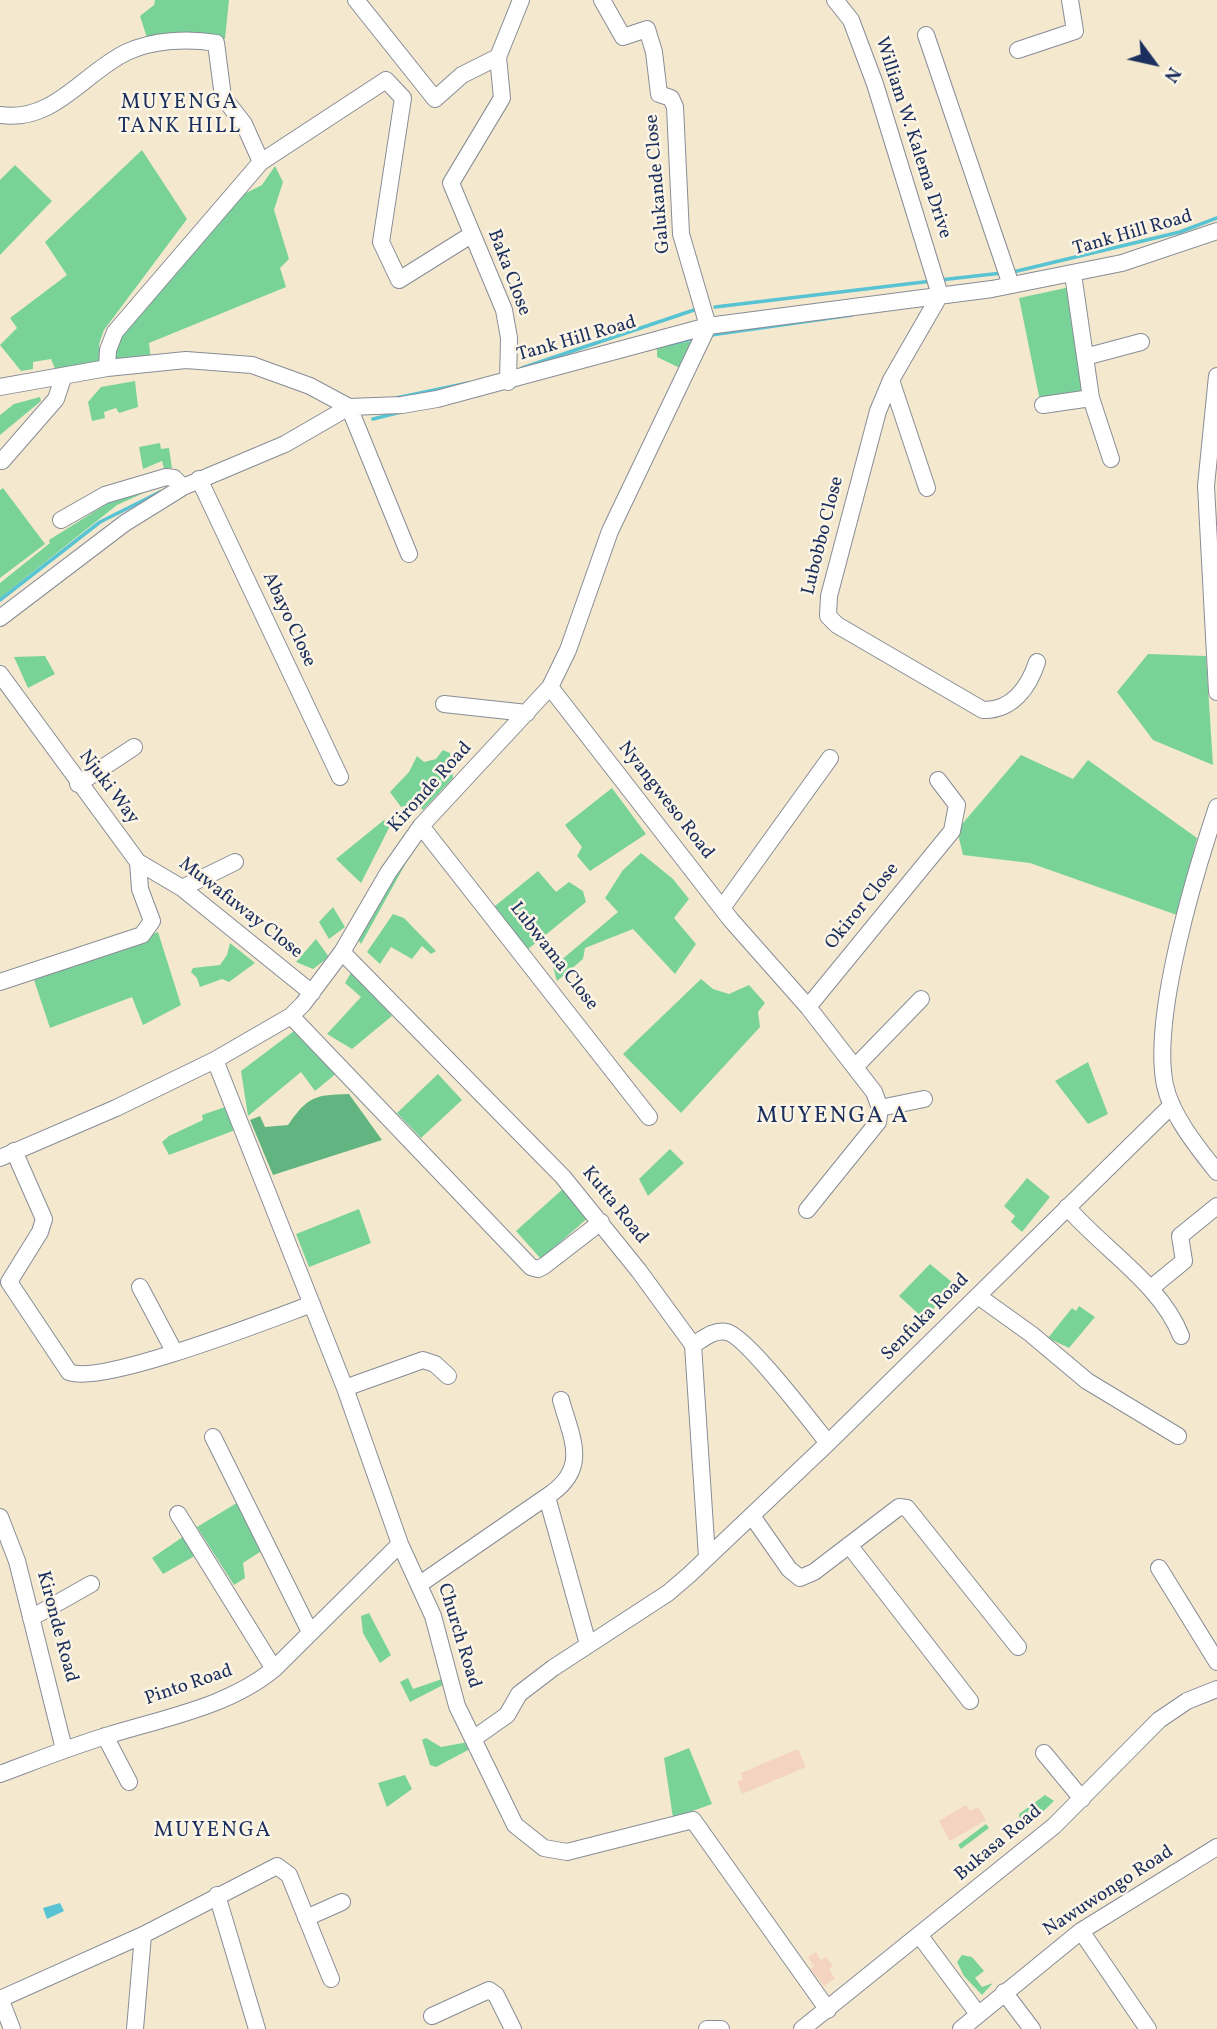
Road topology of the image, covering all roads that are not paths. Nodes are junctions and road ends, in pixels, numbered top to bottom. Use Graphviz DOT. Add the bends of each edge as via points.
graph roads {
  1 [pos="356,0"];
  2 [pos="521,0"];
  3 [pos="602,0"];
  4 [pos="835,0"];
  5 [pos="1070,0"];
  6 [pos="926,35"];
  7 [pos="1018,50"];
  8 [pos="498,57"];
  9 [pos="0,115"];
  10 [pos="261,162"];
  11 [pos="1217,232"];
  12 [pos="471,235"];
  13 [pos="1073,274"];
  14 [pos="1011,285"];
  15 [pos="940,295"];
  16 [pos="708,326"];
  17 [pos="1141,342"];
  18 [pos="1085,357"];
  19 [pos="107,368"];
  20 [pos="1217,376"];
  21 [pos="63,378"];
  22 [pos="891,380"];
  23 [pos="508,382"];
  24 [pos="0,387"];
  25 [pos="1091,398"];
  26 [pos="1043,405"];
  27 [pos="349,407"];
  28 [pos="1213,443"];
  29 [pos="1111,459"];
  30 [pos="2,461"];
  31 [pos="199,479"];
  32 [pos="183,487"];
  33 [pos="927,488"];
  34 [pos="61,520"];
  35 [pos="409,554"];
  36 [pos="0,618"];
  37 [pos="1037,662"];
  38 [pos="0,674"];
  39 [pos="550,687"];
  40 [pos="1217,692"];
  41 [pos="444,704"];
  42 [pos="527,713"];
  43 [pos="134,747"];
  44 [pos="830,758"];
  45 [pos="340,777"];
  46 [pos="938,780"];
  47 [pos="78,784"];
  48 [pos="1217,807"];
  49 [pos="421,826"];
  50 [pos="138,862"];
  51 [pos="235,862"];
  52 [pos="182,888"];
  53 [pos="722,908"];
  54 [pos="342,952"];
  55 [pos="0,982"];
  56 [pos="312,993"];
  57 [pos="921,999"];
  58 [pos="808,1007"];
  59 [pos="291,1016"];
  60 [pos="215,1060"];
  61 [pos="855,1067"];
  62 [pos="924,1099"];
  63 [pos="1172,1105"];
  64 [pos="880,1108"];
  65 [pos="649,1117"];
  66 [pos="7,1154"];
  67 [pos="1217,1172"];
  68 [pos="1217,1206"];
  69 [pos="1067,1207"];
  70 [pos="807,1210"];
  71 [pos="601,1222"];
  72 [pos="140,1287"];
  73 [pos="1151,1288"];
  74 [pos="978,1296"];
  75 [pos="312,1304"];
  76 [pos="1181,1336"];
  77 [pos="693,1345"];
  78 [pos="174,1351"];
  79 [pos="448,1376"];
  80 [pos="345,1388"];
  81 [pos="561,1400"];
  82 [pos="1178,1436"];
  83 [pos="213,1437"];
  84 [pos="828,1443"];
  85 [pos="547,1496"];
  86 [pos="178,1514"];
  87 [pos="752,1516"];
  88 [pos="0,1517"];
  89 [pos="400,1544"];
  90 [pos="849,1545"];
  91 [pos="707,1557"];
  92 [pos="1159,1568"];
  93 [pos="91,1584"];
  94 [pos="420,1584"];
  95 [pos="31,1618"];
  96 [pos="310,1632"];
  97 [pos="588,1644"];
  98 [pos="1018,1647"];
  99 [pos="1217,1662"];
  100 [pos="274,1669"];
  101 [pos="1217,1689"];
  102 [pos="970,1701"];
  103 [pos="105,1736"];
  104 [pos="473,1739"];
  105 [pos="64,1749"];
  106 [pos="1044,1753"];
  107 [pos="0,1774"];
  108 [pos="128,1782"];
  109 [pos="1082,1799"];
  110 [pos="1217,1847"];
  111 [pos="217,1895"];
  112 [pos="342,1902"];
  113 [pos="306,1918"];
  114 [pos="1081,1931"];
  115 [pos="143,1935"];
  116 [pos="920,1936"];
  117 [pos="331,1979"];
  118 [pos="1004,1992"];
  119 [pos="0,1999"];
  120 [pos="828,2010"];
  121 [pos="978,2014"];
  122 [pos="432,2017"];
  123 [pos="12,2029"];
  124 [pos="135,2029"];
  125 [pos="257,2029"];
  126 [pos="513,2029"];
  127 [pos="707,2029"];
  128 [pos="721,2029"];
  129 [pos="802,2029"];
  130 [pos="961,2029"];
  131 [pos="1032,2029"];
  132 [pos="1148,2029"];
  1 -- 8 [label="street" via="435,99 462,75"];
  2 -- 8 [label="street"];
  3 -- 16 [label="street, Galukande Close" via="623,37 647,29 659,94 671,98 675,107 681,234"];
  4 -- 15 [label="street, William W. Kalema Drive" via="851,20 875,84"];
  5 -- 7 [label="street" via="1075,31"];
  6 -- 14 [label="street"];
  8 -- 12 [label="street, Baka Close" via="502,98 451,183"];
  9 -- 10 [label="street" via="14,117 49,107 127,52 190,38 216,43 223,97 244,124"];
  10 -- 12 [label="street" via="386,80 403,98 381,242 399,280"];
  10 -- 19 [label="street" via="115,332"];
  11 -- 13 [label="street, Tank Hill Road"];
  12 -- 23 [label="street, Baka Close" via="504,310"];
  13 -- 14 [label="street, Tank Hill Road"];
  13 -- 18 [label="street"];
  14 -- 15 [label="street, Tank Hill Road"];
  15 -- 16 [label="street, Tank Hill Road"];
  15 -- 22 [label="street, Lubobbo Close"];
  16 -- 23 [label="street, Tank Hill Road"];
  16 -- 39 [label="street, Kironde Road" via="610,531 568,650"];
  17 -- 18 [label="street"];
  18 -- 25 [label="street"];
  19 -- 21 [label="street"];
  19 -- 27 [label="street" via="172,360 242,363 310,386"];
  20 -- 28 [label="street"];
  21 -- 24 [label="street"];
  21 -- 30 [label="street" via="56,399"];
  22 -- 33 [label="street"];
  22 -- 37 [label="street, Lubobbo Close" via="874,423 829,596 828,616 983,710 1023,692"];
  23 -- 27 [label="street, Tank Hill Road" via="402,405"];
  25 -- 26 [label="street"];
  25 -- 29 [label="street"];
  27 -- 31 [label="street, Tank Hill Road" via="285,444"];
  27 -- 35 [label="street"];
  28 -- 40 [label="street" via="1207,531"];
  31 -- 32 [label="street, Tank Hill Road"];
  31 -- 45 [label="street, Abayo Close"];
  32 -- 34 [label="street" via="166,477 105,495"];
  32 -- 36 [label="street, Tank Hill Road" via="125,523"];
  38 -- 47 [label="street, Njuki Way"];
  39 -- 42 [label="street, Kironde Road"];
  39 -- 53 [label="street, Nyangweso Road"];
  41 -- 42 [label="street"];
  42 -- 49 [label="street, Kironde Road"];
  43 -- 47 [label="street"];
  44 -- 53 [label="street"];
  46 -- 58 [label="street, Okiror Close" via="957,805 952,831"];
  47 -- 50 [label="street, Njuki Way"];
  48 -- 63 [label="street" via="1197,866 1171,979 1163,1063"];
  49 -- 54 [label="street, Kironde Road"];
  49 -- 65 [label="street, Lubwama Close"];
  50 -- 52 [label="street, Muwafuway Close"];
  50 -- 55 [label="street, Njuki Way" via="140,890 152,914 150,926 142,934"];
  51 -- 52 [label="street"];
  52 -- 56 [label="street, Muwafuway Close"];
  53 -- 58 [label="street, Nyangweso Road"];
  54 -- 56 [label="street, Kironde Road"];
  54 -- 71 [label="street, Kutta Road" via="528,1138"];
  56 -- 59 [label="street, Kironde Road"];
  57 -- 61 [label="street"];
  58 -- 61 [label="street, Nyangweso Road"];
  59 -- 60 [label="street, Kironde Road"];
  59 -- 71 [label="street" via="531,1267 544,1266"];
  60 -- 66 [label="street, Kironde Road"];
  60 -- 75 [label="street, Church Road"];
  61 -- 64 [label="street"];
  62 -- 64 [label="street"];
  63 -- 67 [label="street"];
  63 -- 69 [label="street, Senfuka Road"];
  64 -- 70 [label="street" via="874,1129"];
  66 -- 78 [label="street" via="44,1219 9,1282 66,1368 80,1375 136,1365"];
  68 -- 73 [label="street" via="1180,1236 1184,1261"];
  69 -- 73 [label="street"];
  69 -- 74 [label="street, Senfuka Road"];
  71 -- 77 [label="street, Kutta Road"];
  72 -- 78 [label="street"];
  73 -- 76 [label="street"];
  74 -- 82 [label="street" via="1087,1381"];
  74 -- 84 [label="street, Senfuka Road"];
  75 -- 78 [label="street"];
  75 -- 80 [label="street, Church Road"];
  77 -- 84 [label="street" via="718,1331 732,1334"];
  77 -- 91 [label="street"];
  79 -- 80 [label="street" via="424,1360"];
  80 -- 89 [label="street, Church Road"];
  81 -- 85 [label="street" via="575,1464 571,1476"];
  83 -- 96 [label="street"];
  84 -- 87 [label="street, Senfuka Road"];
  85 -- 94 [label="street"];
  85 -- 97 [label="street"];
  86 -- 100 [label="street"];
  87 -- 90 [label="street" via="800,1578"];
  87 -- 91 [label="street, Senfuka Road"];
  88 -- 95 [label="street, Kironde Road" via="11,1540"];
  89 -- 94 [label="street, Church Road"];
  89 -- 96 [label="street, Pinto Road"];
  90 -- 98 [label="street" via="900,1507 907,1508"];
  90 -- 102 [label="street"];
  91 -- 97 [label="street, Senfuka Road" via="668,1593"];
  92 -- 99 [label="street"];
  93 -- 95 [label="street"];
  94 -- 104 [label="street, Church Road" via="440,1637 457,1706"];
  95 -- 105 [label="street, Kironde Road"];
  96 -- 100 [label="street, Pinto Road"];
  97 -- 104 [label="street, Senfuka Road" via="519,1693 507,1715"];
  100 -- 103 [label="street, Pinto Road" via="241,1692"];
  101 -- 109 [label="street, Bukasa Road" via="1158,1720"];
  103 -- 105 [label="street, Pinto Road"];
  103 -- 108 [label="street"];
  104 -- 120 [label="street, Church Road" via="515,1825 554,1852 577,1851 692,1820"];
  105 -- 107 [label="street, Pinto Road"];
  106 -- 109 [label="street"];
  109 -- 116 [label="street, Bukasa Road"];
  110 -- 114 [label="street, Nawuwongo Road"];
  111 -- 113 [label="street" via="278,1866 289,1875"];
  111 -- 115 [label="street"];
  111 -- 125 [label="street"];
  112 -- 113 [label="street"];
  113 -- 117 [label="street"];
  114 -- 118 [label="street, Nawuwongo Road"];
  114 -- 132 [label="street"];
  115 -- 119 [label="street"];
  115 -- 124 [label="street"];
  116 -- 120 [label="street, Bukasa Road"];
  116 -- 121 [label="street"];
  118 -- 121 [label="street, Nawuwongo Road"];
  118 -- 131 [label="street"];
  119 -- 123 [label="street"];
  120 -- 129 [label="street, Bukasa Road"];
  121 -- 130 [label="street, Nawuwongo Road"];
  122 -- 126 [label="street" via="489,1990"];
  127 -- 128 [label="street"];
}
